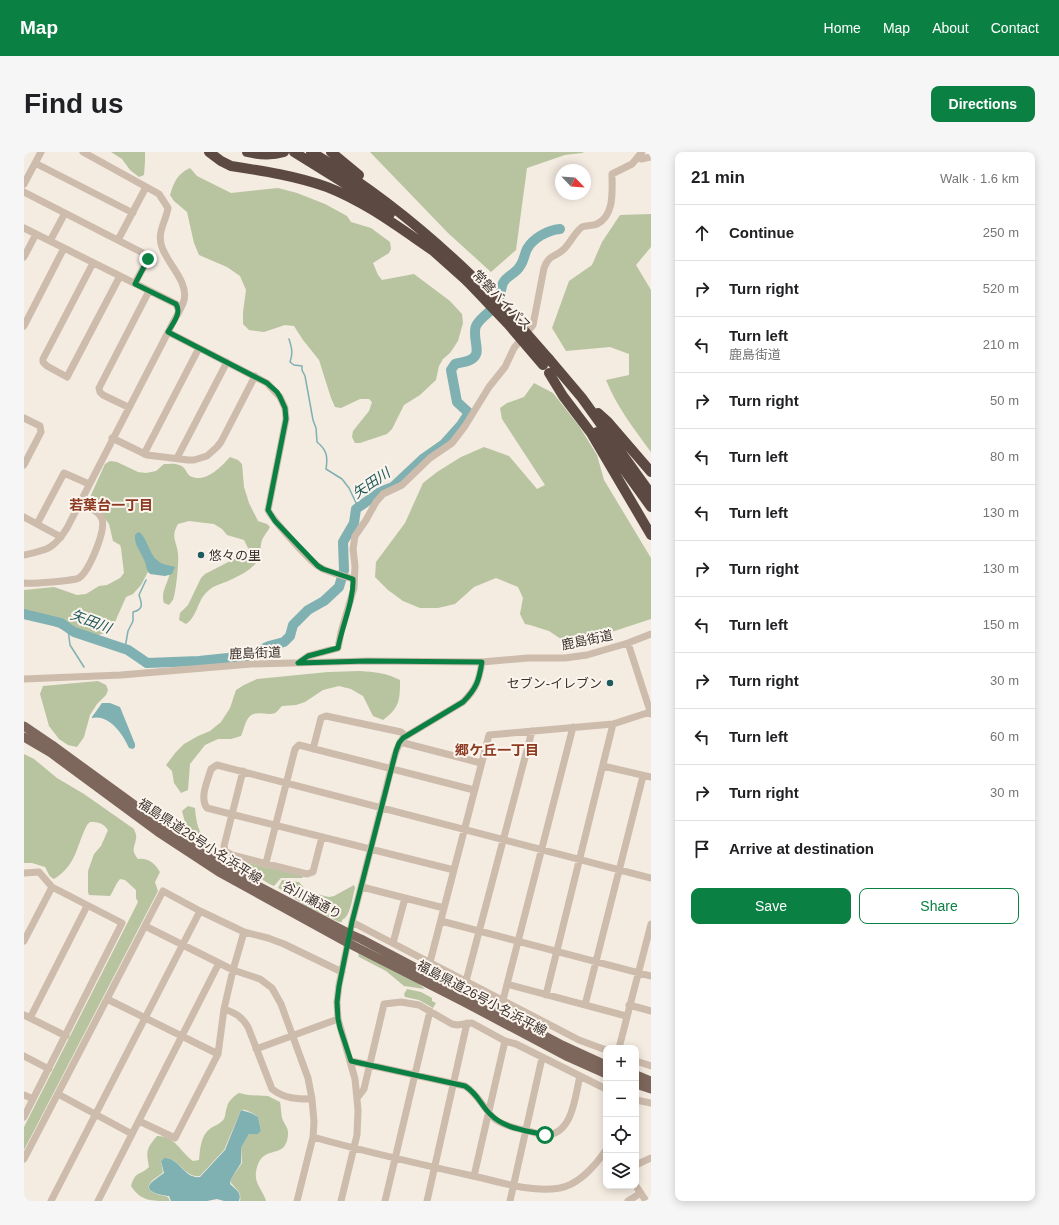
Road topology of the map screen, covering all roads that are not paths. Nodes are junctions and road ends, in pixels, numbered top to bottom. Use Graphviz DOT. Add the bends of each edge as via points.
graph roads {
  1 [pos="41,152"];
  2 [pos="83,152"];
  3 [pos="209,152"];
  4 [pos="247,152"];
  5 [pos="294,152"];
  6 [pos="311,152"];
  7 [pos="331,152"];
  8 [pos="282,153"];
  9 [pos="640,155"];
  10 [pos="651,157"];
  11 [pos="35,163"];
  12 [pos="24,184"];
  13 [pos="146,187"];
  14 [pos="24,192"];
  15 [pos="65,213"];
  16 [pos="133,213"];
  17 [pos="24,228"];
  18 [pos="36,234"];
  19 [pos="118,240"];
  20 [pos="50,241"];
  21 [pos="64,248"];
  22 [pos="437,248"];
  23 [pos="24,257"];
  24 [pos="93,262"];
  25 [pos="120,276"];
  26 [pos="135,284"];
  27 [pos="149,290"];
  28 [pos="178,314"];
  29 [pos="24,326"];
  30 [pos="168,332"];
  31 [pos="199,348"];
  32 [pos="227,362"];
  33 [pos="547,366"];
  34 [pos="255,376"];
  35 [pos="582,398"];
  36 [pos="128,407"];
  37 [pos="24,418"];
  38 [pos="112,438"];
  39 [pos="144,454"];
  40 [pos="178,458"];
  41 [pos="24,466"];
  42 [pos="651,472"];
  43 [pos="89,484"];
  44 [pos="651,494"];
  45 [pos="80,503"];
  46 [pos="651,507"];
  47 [pos="24,517"];
  48 [pos="37,524"];
  49 [pos="651,535"];
  50 [pos="61,537"];
  51 [pos="24,555"];
  52 [pos="353,579"];
  53 [pos="24,583"];
  54 [pos="651,634"];
  55 [pos="628,643"];
  56 [pos="482,662"];
  57 [pos="298,663"];
  58 [pos="24,679"];
  59 [pos="651,713"];
  60 [pos="613,724"];
  61 [pos="24,726"];
  62 [pos="573,727"];
  63 [pos="532,731"];
  64 [pos="406,736"];
  65 [pos="24,737"];
  66 [pos="400,742"];
  67 [pos="314,749"];
  68 [pos="481,763"];
  69 [pos="603,766"];
  70 [pos="391,769"];
  71 [pos="243,771"];
  72 [pos="643,776"];
  73 [pos="651,778"];
  74 [pos="286,783"];
  75 [pos="474,790"];
  76 [pos="381,808"];
  77 [pos="232,814"];
  78 [pos="276,826"];
  79 [pos="464,829"];
  80 [pos="322,837"];
  81 [pos="503,839"];
  82 [pos="370,849"];
  83 [pos="541,849"];
  84 [pos="579,859"];
  85 [pos="266,863"];
  86 [pos="454,870"];
  87 [pos="619,870"];
  88 [pos="24,873"];
  89 [pos="651,878"];
  90 [pos="52,887"];
  91 [pos="362,887"];
  92 [pos="405,898"];
  93 [pos="87,906"];
  94 [pos="444,908"];
  95 [pos="200,911"];
  96 [pos="440,921"];
  97 [pos="352,922"];
  98 [pos="651,924"];
  99 [pos="145,926"];
  100 [pos="479,931"];
  101 [pos="244,932"];
  102 [pos="349,939"];
  103 [pos="24,941"];
  104 [pos="518,941"];
  105 [pos="393,943"];
  106 [pos="182,944"];
  107 [pos="557,951"];
  108 [pos="219,962"];
  109 [pos="430,962"];
  110 [pos="596,962"];
  111 [pos="233,970"];
  112 [pos="342,972"];
  113 [pos="638,972"];
  114 [pos="651,976"];
  115 [pos="466,981"];
  116 [pos="507,984"];
  117 [pos="546,995"];
  118 [pos="107,999"];
  119 [pos="503,1000"];
  120 [pos="585,1005"];
  121 [pos="629,1005"];
  122 [pos="224,1009"];
  123 [pos="430,1011"];
  124 [pos="651,1011"];
  125 [pos="626,1016"];
  126 [pos="27,1017"];
  127 [pos="145,1017"];
  128 [pos="338,1019"];
  129 [pos="467,1023"];
  130 [pos="293,1035"];
  131 [pos="66,1036"];
  132 [pos="182,1037"];
  133 [pos="505,1041"];
  134 [pos="620,1045"];
  135 [pos="256,1049"];
  136 [pos="603,1049"];
  137 [pos="218,1054"];
  138 [pos="24,1056"];
  139 [pos="542,1058"];
  140 [pos="351,1061"];
  141 [pos="639,1062"];
  142 [pos="603,1064"];
  143 [pos="369,1065"];
  144 [pos="651,1066"];
  145 [pos="49,1069"];
  146 [pos="603,1073"];
  147 [pos="416,1075"];
  148 [pos="580,1076"];
  149 [pos="639,1076"];
  150 [pos="651,1081"];
  151 [pos="453,1083"];
  152 [pos="639,1085"];
  153 [pos="603,1088"];
  154 [pos="651,1089"];
  155 [pos="24,1094"];
  156 [pos="58,1094"];
  157 [pos="358,1097"];
  158 [pos="33,1099"];
  159 [pos="312,1099"];
  160 [pos="639,1101"];
  161 [pos="651,1103"];
  162 [pos="489,1113"];
  163 [pos="95,1114"];
  164 [pos="24,1117"];
  165 [pos="139,1121"];
  166 [pos="526,1130"];
  167 [pos="132,1134"];
  168 [pos="313,1137"];
  169 [pos="354,1148"];
  170 [pos="604,1153"];
  171 [pos="395,1158"];
  172 [pos="651,1158"];
  173 [pos="24,1159"];
  174 [pos="639,1164"];
  175 [pos="433,1167"];
  176 [pos="474,1176"];
  177 [pos="514,1185"];
  178 [pos="638,1189"];
  179 [pos="641,1193"];
  180 [pos="51,1201"];
  181 [pos="98,1201"];
  182 [pos="297,1201"];
  183 [pos="341,1201"];
  184 [pos="386,1201"];
  185 [pos="427,1201"];
  186 [pos="510,1201"];
  187 [pos="628,1201"];
  188 [pos="646,1201"];
  1 -- 11 [label="street"];
  2 -- 13 [label="street"];
  3 -- 22 [label="highway" via="231,166 306,180 345,195"];
  4 -- 8 [label="highway" via="259,155"];
  5 -- 22 [label="highway, 常磐バイパス" via="360,193"];
  6 -- 22 [label="highway, 常磐バイパス" via="371,191"];
  7 -- 22 [label="highway" via="405,213"];
  9 -- 10 [label="street" via="641,159"];
  9 -- 52 [label="street" via="632,164 612,174 610,211 605,218 596,225 582,227 564,249 546,261 533,325 514,348 505,367 489,387 465,426 452,443 430,458 402,485 383,494 376,502 355,536"];
  11 -- 12 [label="street"];
  11 -- 16 [label="street"];
  13 -- 16 [label="street"];
  13 -- 28 [label="street" via="159,194 168,208 161,227 161,240 164,251 184,288 184,300"];
  14 -- 15 [label="street"];
  15 -- 19 [label="street"];
  15 -- 20 [label="street"];
  16 -- 19 [label="street"];
  17 -- 18 [label="street"];
  18 -- 20 [label="street"];
  18 -- 23 [label="street"];
  19 -- 26 [label="street" via="147,256 148,259"];
  20 -- 21 [label="street"];
  21 -- 24 [label="street"];
  21 -- 29 [label="street"];
  22 -- 33 [label="highway, 常磐バイパス, bridge" via="514,319"];
  24 -- 25 [label="street"];
  24 -- 25 [label="street" via="43,359 47,366 68,377"];
  25 -- 26 [label="street"];
  26 -- 27 [label="street"];
  27 -- 28 [label="street" via="176,304"];
  27 -- 36 [label="street" via="99,388 103,395"];
  28 -- 30 [label="street"];
  30 -- 31 [label="street"];
  30 -- 36 [label="street"];
  31 -- 32 [label="street"];
  31 -- 39 [label="street"];
  32 -- 34 [label="street"];
  32 -- 40 [label="street"];
  33 -- 35 [label="highway, 常磐バイパス"];
  33 -- 46 [label="highway, 常磐バイパス"];
  33 -- 49 [label="highway" via="563,396 591,433"];
  34 -- 40 [label="street" via="217,447 207,456 194,460"];
  34 -- 52 [label="street" via="277,392 286,412 268,510 318,566"];
  35 -- 42 [label="highway" via="608,422"];
  35 -- 44 [label="highway, 常磐バイパス"];
  36 -- 38 [label="street"];
  37 -- 41 [label="street" via="40,426 41,432"];
  38 -- 39 [label="street"];
  38 -- 43 [label="street"];
  39 -- 40 [label="street"];
  43 -- 45 [label="street"];
  43 -- 48 [label="street" via="64,473"];
  45 -- 50 [label="street"];
  45 -- 53 [label="street" via="99,514 103,526 100,542 85,572 76,579"];
  47 -- 48 [label="street"];
  48 -- 50 [label="street"];
  50 -- 51 [label="street" via="49,548"];
  52 -- 57 [label="street" via="354,588 338,648 308,656"];
  54 -- 55 [label="street, 鹿島街道"];
  55 -- 56 [label="street, 鹿島街道" via="565,658"];
  55 -- 59 [label="street"];
  56 -- 57 [label="street, 鹿島街道"];
  56 -- 64 [label="street" via="476,688 463,702"];
  57 -- 58 [label="street, 鹿島街道"];
  59 -- 60 [label="street"];
  60 -- 62 [label="street"];
  60 -- 69 [label="street"];
  61 -- 102 [label="main road, 谷川瀬通り" via="195,849"];
  62 -- 63 [label="street"];
  62 -- 83 [label="street"];
  63 -- 68 [label="street" via="488,735"];
  63 -- 81 [label="street"];
  64 -- 66 [label="street"];
  64 -- 67 [label="street" via="401,732 326,716 321,718"];
  65 -- 102 [label="main road, 福島県道26号小名浜平線" via="51,753 158,832 218,872"];
  66 -- 68 [label="street"];
  66 -- 70 [label="street"];
  67 -- 70 [label="street"];
  67 -- 74 [label="street" via="299,745 295,749"];
  68 -- 75 [label="street"];
  69 -- 72 [label="street"];
  69 -- 84 [label="street"];
  70 -- 75 [label="street"];
  70 -- 76 [label="street"];
  71 -- 74 [label="street"];
  71 -- 77 [label="street"];
  71 -- 77 [label="street" via="217,765 211,769 204,794 205,806"];
  72 -- 73 [label="street"];
  72 -- 87 [label="street"];
  74 -- 76 [label="street"];
  74 -- 78 [label="street"];
  75 -- 79 [label="street"];
  76 -- 79 [label="street"];
  76 -- 82 [label="street"];
  77 -- 78 [label="street"];
  77 -- 85 [label="street" via="225,851"];
  78 -- 80 [label="street"];
  78 -- 85 [label="street"];
  79 -- 81 [label="street"];
  79 -- 86 [label="street"];
  80 -- 82 [label="street"];
  80 -- 85 [label="street" via="311,873"];
  81 -- 83 [label="street"];
  81 -- 100 [label="street"];
  82 -- 86 [label="street"];
  82 -- 91 [label="street"];
  83 -- 84 [label="street"];
  83 -- 104 [label="street"];
  84 -- 87 [label="street"];
  84 -- 107 [label="street"];
  86 -- 94 [label="street"];
  87 -- 89 [label="street"];
  87 -- 110 [label="street"];
  88 -- 90 [label="street" via="39,872"];
  90 -- 93 [label="street"];
  90 -- 103 [label="street"];
  91 -- 92 [label="street"];
  91 -- 97 [label="street"];
  92 -- 94 [label="street"];
  92 -- 105 [label="street"];
  93 -- 126 [label="street"];
  93 -- 131 [label="street" via="122,923"];
  94 -- 96 [label="street"];
  95 -- 99 [label="street" via="163,891"];
  95 -- 101 [label="street"];
  95 -- 106 [label="street"];
  96 -- 100 [label="street"];
  96 -- 109 [label="street"];
  97 -- 102 [label="street"];
  97 -- 105 [label="street"];
  98 -- 113 [label="street"];
  99 -- 106 [label="street"];
  99 -- 118 [label="street"];
  100 -- 104 [label="street"];
  100 -- 115 [label="street"];
  101 -- 111 [label="street"];
  101 -- 112 [label="street" via="284,944"];
  102 -- 112 [label="street"];
  102 -- 142 [label="main road, 谷川瀬通り" via="361,939 560,1044"];
  102 -- 146 [label="main road, 福島県道26号小名浜平線" via="446,993"];
  104 -- 107 [label="street"];
  104 -- 116 [label="street"];
  105 -- 109 [label="street"];
  106 -- 108 [label="street"];
  106 -- 127 [label="street"];
  107 -- 110 [label="street"];
  107 -- 117 [label="street"];
  108 -- 111 [label="street"];
  108 -- 132 [label="street"];
  109 -- 115 [label="street"];
  110 -- 113 [label="street"];
  110 -- 120 [label="street"];
  111 -- 122 [label="street"];
  111 -- 130 [label="street" via="260,979 272,988"];
  112 -- 128 [label="street" via="337,1002"];
  113 -- 114 [label="street"];
  113 -- 121 [label="street"];
  115 -- 119 [label="street"];
  116 -- 117 [label="street"];
  116 -- 119 [label="street"];
  117 -- 120 [label="street"];
  118 -- 127 [label="street"];
  118 -- 156 [label="street"];
  119 -- 136 [label="street" via="579,1040"];
  120 -- 125 [label="street"];
  121 -- 124 [label="street"];
  121 -- 125 [label="street"];
  122 -- 135 [label="street" via="237,1013 243,1019"];
  122 -- 137 [label="street"];
  123 -- 129 [label="street" via="452,1024"];
  123 -- 143 [label="street" via="409,1003 384,1004"];
  123 -- 147 [label="street"];
  125 -- 134 [label="street"];
  126 -- 131 [label="street"];
  127 -- 132 [label="street"];
  127 -- 163 [label="street"];
  128 -- 130 [label="street"];
  128 -- 140 [label="street"];
  129 -- 133 [label="street" via="472,1023"];
  129 -- 151 [label="street"];
  130 -- 135 [label="street"];
  130 -- 159 [label="street" via="308,1078"];
  131 -- 145 [label="street"];
  132 -- 137 [label="street"];
  132 -- 165 [label="street"];
  133 -- 139 [label="street"];
  133 -- 162 [label="street"];
  135 -- 159 [label="street" via="272,1088 279,1094 294,1099"];
  137 -- 165 [label="street" via="175,1138"];
  138 -- 145 [label="street"];
  139 -- 148 [label="street"];
  139 -- 166 [label="street"];
  140 -- 143 [label="street"];
  140 -- 157 [label="street"];
  141 -- 144 [label="street"];
  143 -- 147 [label="street"];
  143 -- 157 [label="street" via="364,1089"];
  145 -- 158 [label="street"];
  147 -- 151 [label="street"];
  147 -- 171 [label="street"];
  148 -- 153 [label="street"];
  148 -- 166 [label="street" via="572,1110 562,1129 545,1135"];
  149 -- 150 [label="main road"];
  151 -- 162 [label="street" via="472,1090"];
  151 -- 175 [label="street"];
  152 -- 154 [label="main road"];
  155 -- 158 [label="street"];
  156 -- 163 [label="street"];
  156 -- 173 [label="street"];
  157 -- 169 [label="street"];
  158 -- 164 [label="street"];
  159 -- 168 [label="street"];
  160 -- 161 [label="street"];
  162 -- 166 [label="street" via="505,1126"];
  162 -- 176 [label="street"];
  163 -- 167 [label="street"];
  163 -- 180 [label="street"];
  165 -- 167 [label="street"];
  166 -- 177 [label="street"];
  167 -- 181 [label="street"];
  168 -- 169 [label="street"];
  168 -- 182 [label="street"];
  169 -- 171 [label="street"];
  169 -- 183 [label="street"];
  170 -- 177 [label="street" via="582,1177 561,1188 530,1189"];
  171 -- 175 [label="street"];
  171 -- 184 [label="street"];
  172 -- 174 [label="street"];
  175 -- 176 [label="street"];
  175 -- 185 [label="street"];
  176 -- 177 [label="street"];
  177 -- 186 [label="street"];
  178 -- 179 [label="street"];
  179 -- 187 [label="street"];
  179 -- 188 [label="street"];
}
